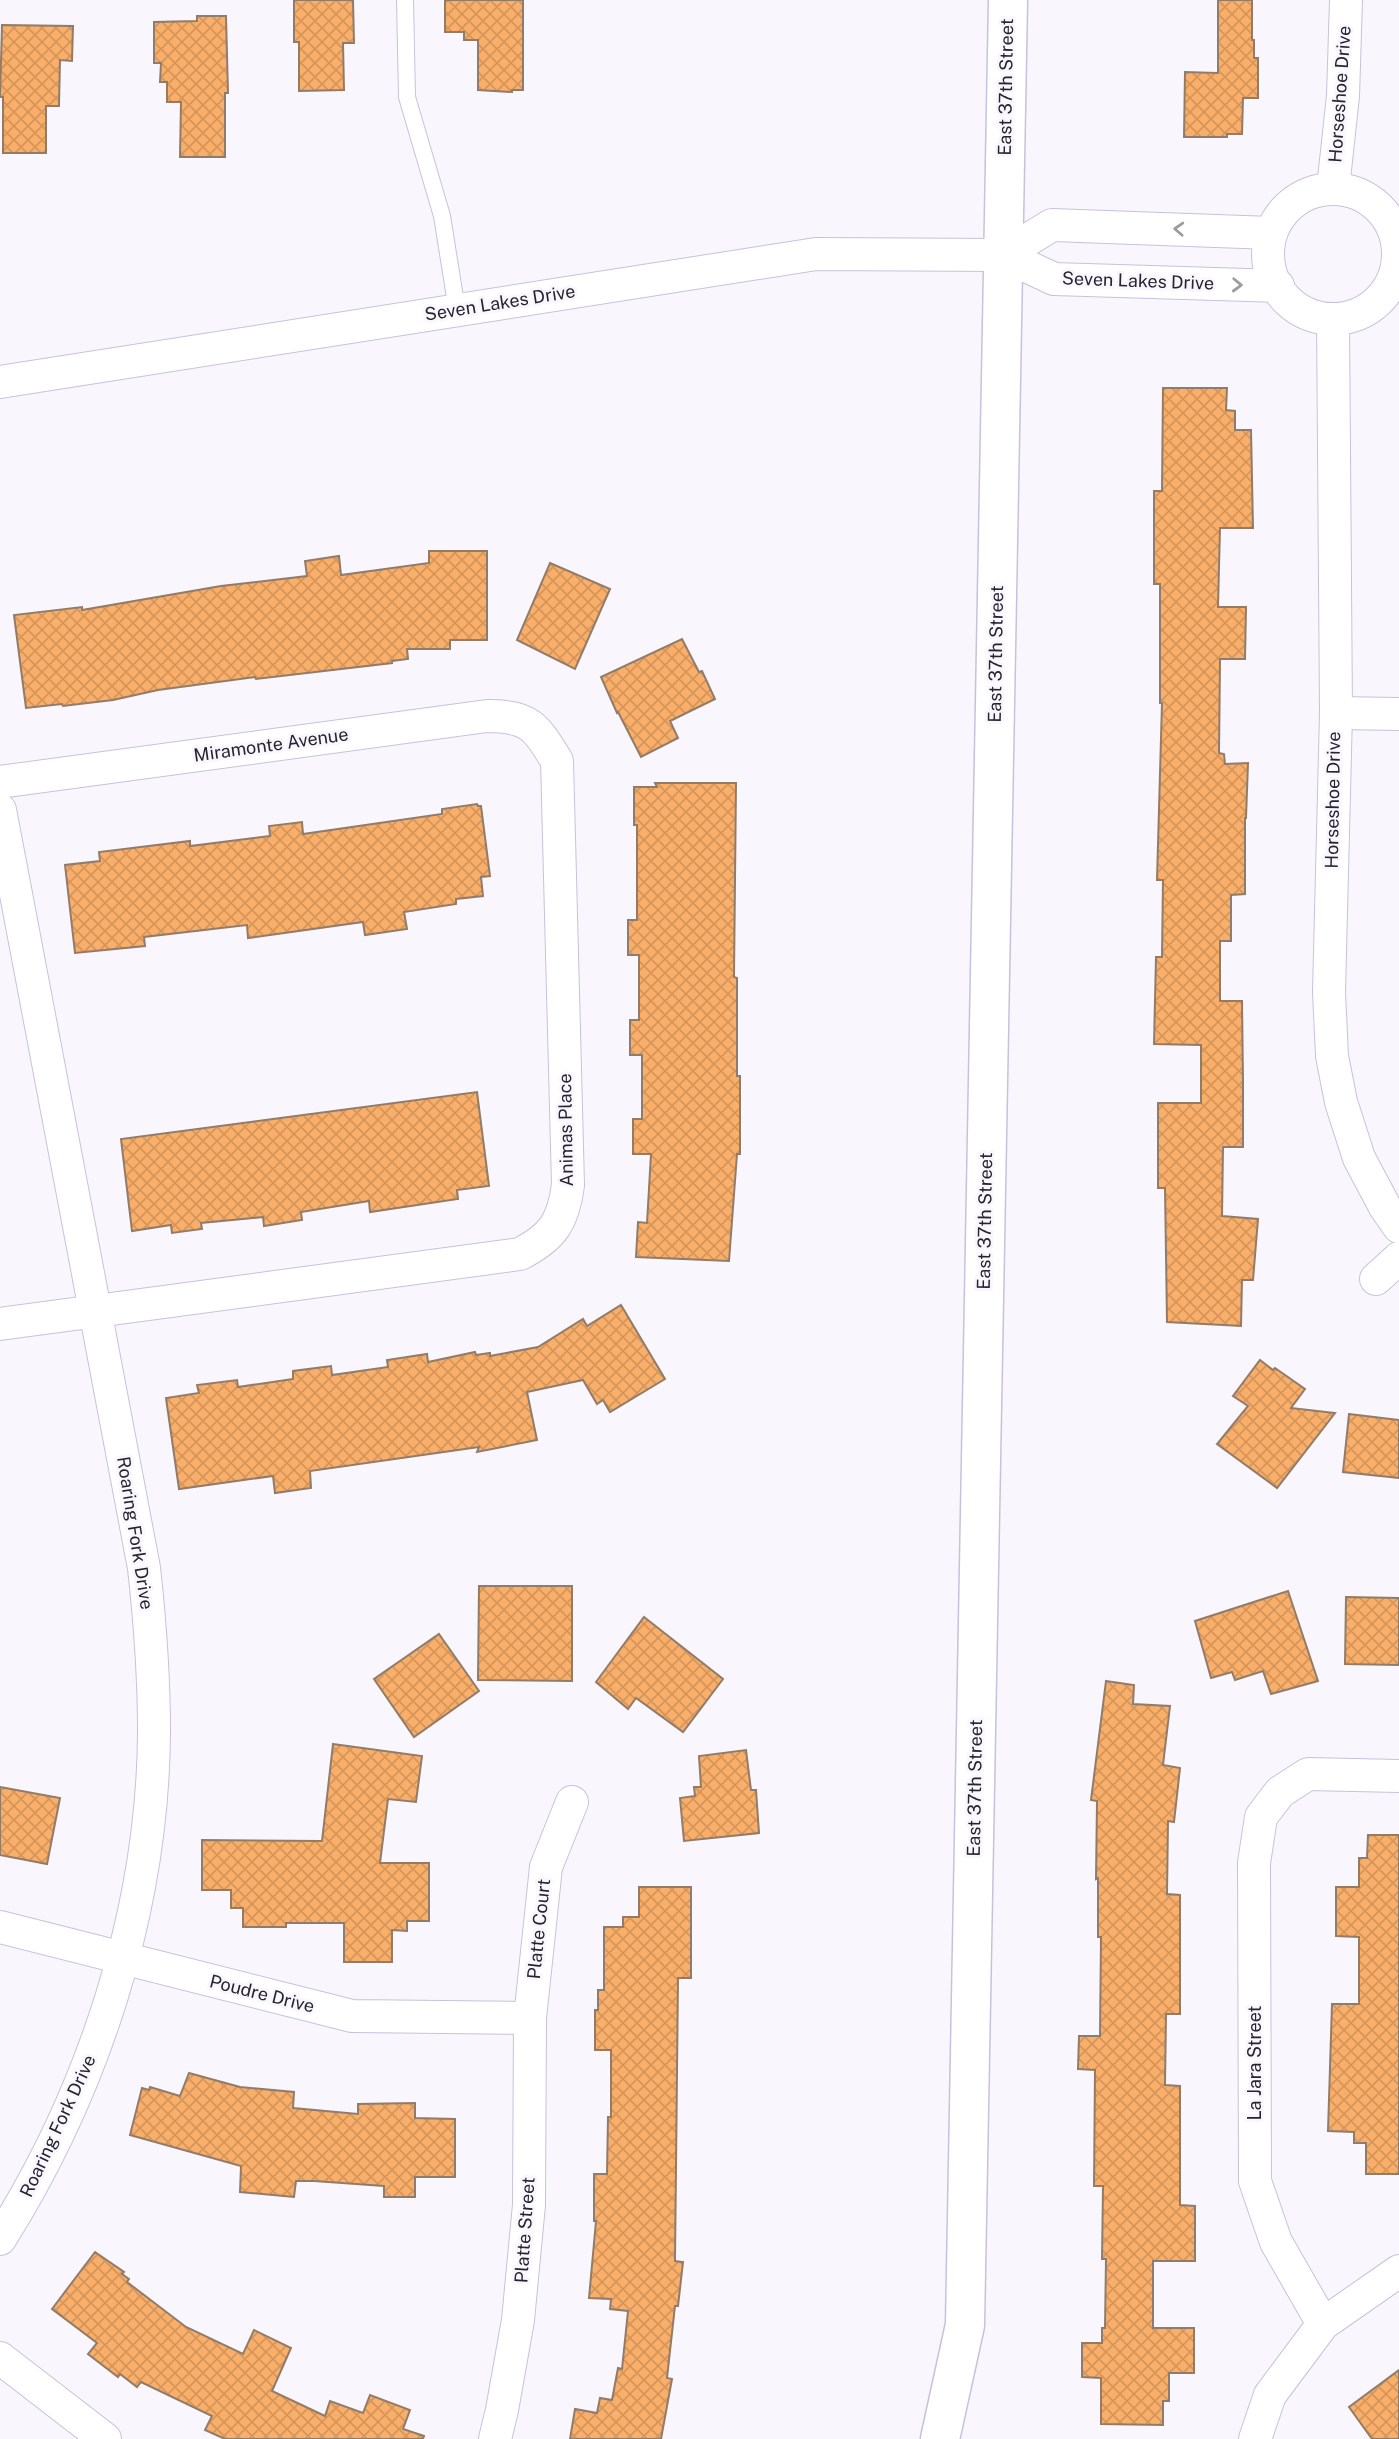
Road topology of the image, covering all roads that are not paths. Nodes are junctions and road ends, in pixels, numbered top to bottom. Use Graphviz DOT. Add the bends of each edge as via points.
graph roads {
  1 [pos="405,0"];
  2 [pos="1008,0"];
  3 [pos="1346,0"];
  4 [pos="1333,188"];
  5 [pos="1271,233"];
  6 [pos="1003,255"];
  7 [pos="1399,256"];
  8 [pos="1278,286"];
  9 [pos="457,310"];
  10 [pos="1333,319"];
  11 [pos="0,382"];
  12 [pos="1335,713"];
  13 [pos="1399,714"];
  14 [pos="539,731"];
  15 [pos="0,782"];
  16 [pos="0,810"];
  17 [pos="1399,1227"];
  18 [pos="1399,1258"];
  19 [pos="1376,1279"];
  20 [pos="96,1311"];
  21 [pos="0,1324"];
  22 [pos="1399,1776"];
  23 [pos="572,1802"];
  24 [pos="0,1927"];
  25 [pos="122,1958"];
  26 [pos="530,2018"];
  27 [pos="0,2239"];
  28 [pos="1399,2271"];
  29 [pos="1323,2324"];
  30 [pos="0,2358"];
  31 [pos="105,2439"];
  32 [pos="495,2439"];
  33 [pos="940,2439"];
  34 [pos="1255,2439"];
  1 -- 9 [label="lane" via="407,97 442,216"];
  2 -- 6 [label="main road, East 37th Street"];
  3 -- 4 [label="street, Horseshoe Drive" via="1343,96"];
  4 -- 5 [label="street" via="1313,191 1296,201"];
  4 -- 7 [label="street" via="1354,191 1387,216"];
  5 -- 6 [label="street, one-way" via="1052,225"];
  5 -- 8 [label="street" via="1268,253"];
  6 -- 8 [label="street, Seven Lakes Drive, one-way" via="1054,279"];
  6 -- 9 [label="street, Seven Lakes Drive" via="816,254"];
  6 -- 33 [label="main road, East 37th Street" via="965,2325"];
  7 -- 10 [label="street" via="1395,275 1371,307"];
  8 -- 10 [label="street" via="1295,306 1313,316"];
  9 -- 11 [label="street, Seven Lakes Drive"];
  10 -- 12 [label="street, Horseshoe Drive"];
  12 -- 13 [label="street"];
  12 -- 17 [label="street, Horseshoe Drive" via="1329,992 1332,1056 1359,1158"];
  14 -- 15 [label="street, Miramonte Avenue" via="524,721 487,716"];
  14 -- 20 [label="street, Animas Place" via="556,761 568,1185 565,1209 554,1230 520,1254"];
  16 -- 20 [label="street, Roaring Fork Drive"];
  18 -- 19 [label="street"];
  20 -- 21 [label="street, Animas Place"];
  20 -- 25 [label="street, Roaring Fork Drive" via="144,1568 151,1637 154,1734 148,1821"];
  22 -- 29 [label="street, La Jara Street" via="1308,1774 1280,1792 1262,1817 1254,1863 1255,2181 1276,2242"];
  23 -- 26 [label="street, Platte Court" via="546,1867"];
  24 -- 25 [label="street, Poudre Drive"];
  25 -- 26 [label="street, Poudre Drive" via="352,2017"];
  25 -- 27 [label="street, Roaring Fork Drive" via="70,2108"];
  26 -- 32 [label="street, Platte Street" via="529,2205 518,2320"];
  28 -- 29 [label="street"];
  29 -- 34 [label="street" via="1270,2395"];
  30 -- 31 [label="street"];
}
